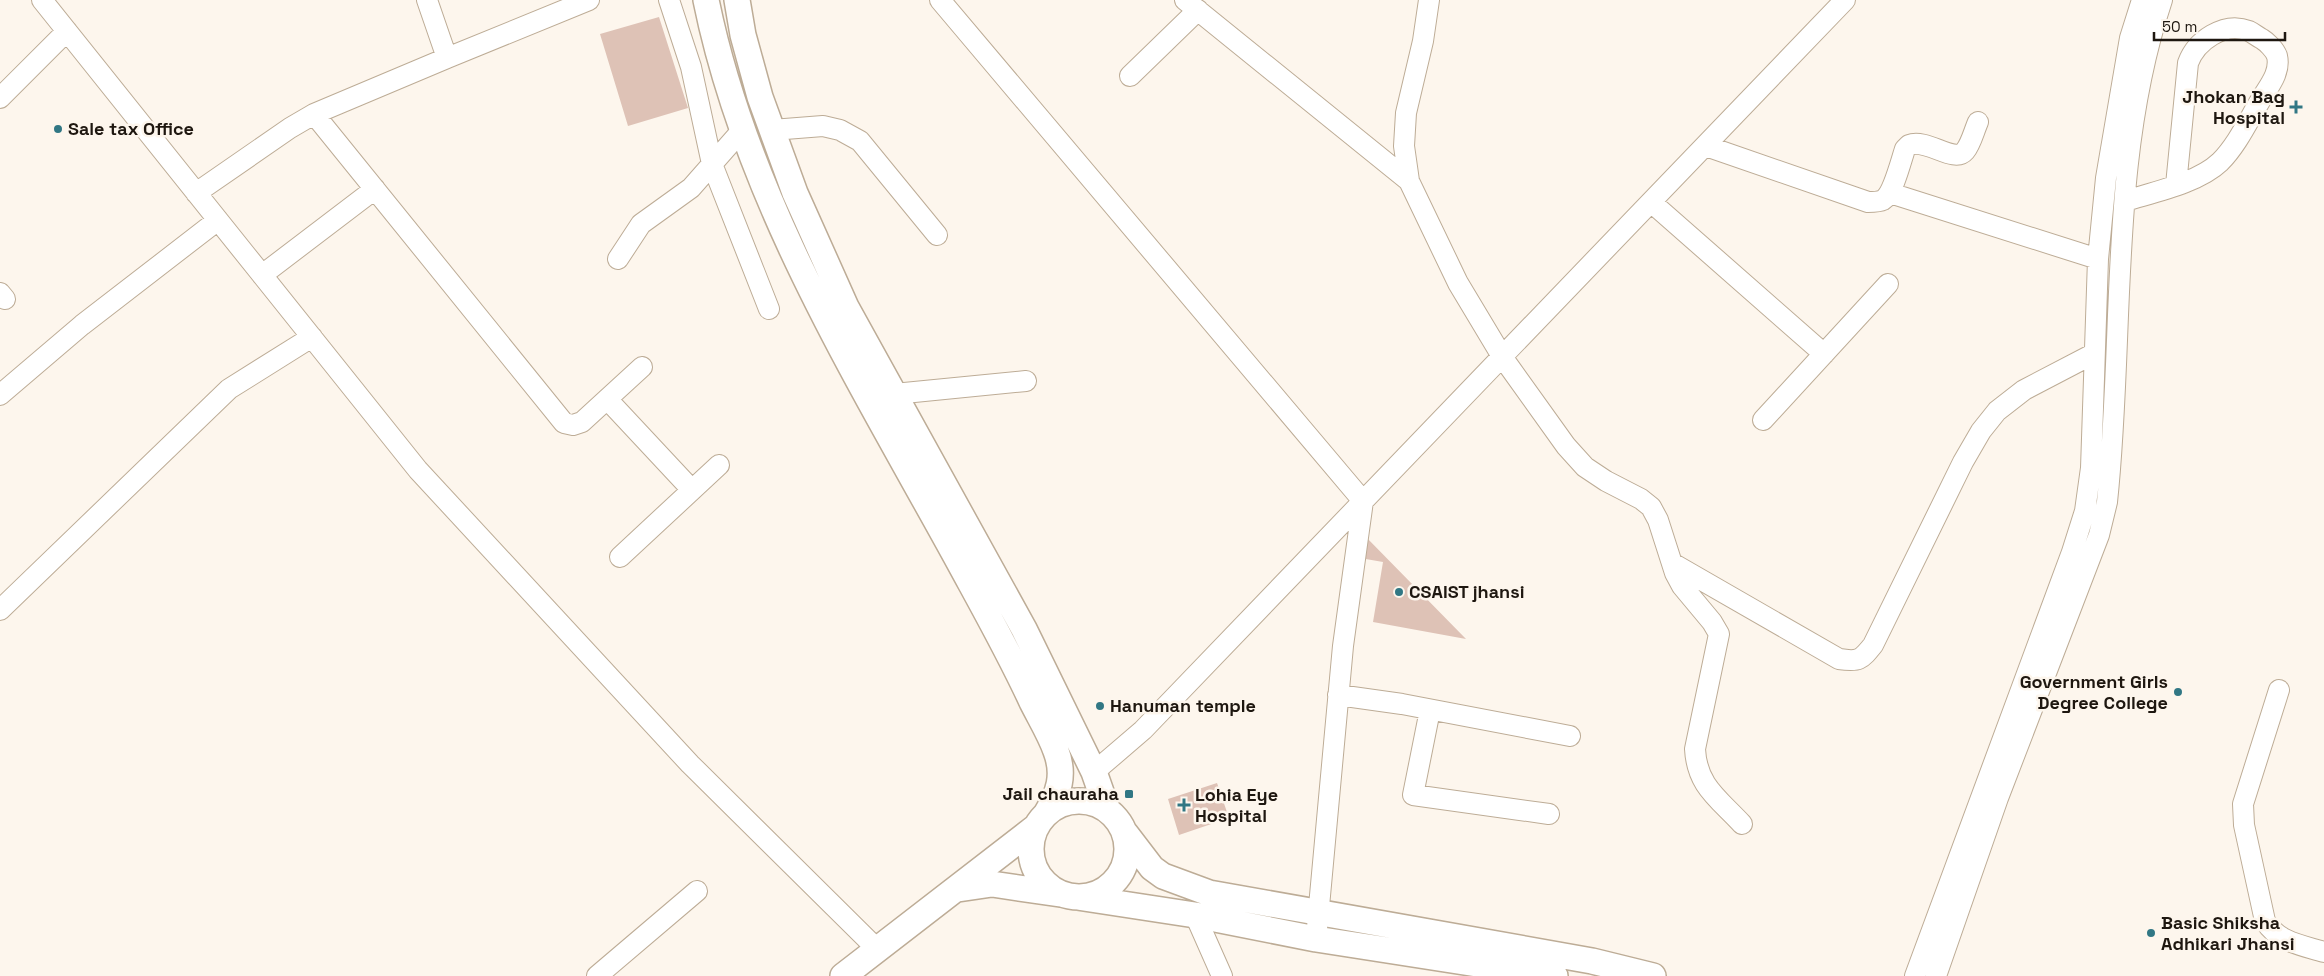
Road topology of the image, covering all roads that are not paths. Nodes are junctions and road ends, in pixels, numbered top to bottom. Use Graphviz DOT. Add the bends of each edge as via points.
graph roads {
  1 [pos="42,0"];
  2 [pos="427,0"];
  3 [pos="668,0"];
  4 [pos="706,0"];
  5 [pos="737,0"];
  6 [pos="1429,0"];
  7 [pos="1845,0"];
  8 [pos="2142,0"];
  9 [pos="2162,0"];
  10 [pos="583,2"];
  11 [pos="950,3"];
  12 [pos="1191,5"];
  13 [pos="67,31"];
  14 [pos="447,58"];
  15 [pos="1130,76"];
  16 [pos="0,98"];
  17 [pos="314,114"];
  18 [pos="1978,122"];
  19 [pos="743,129"];
  20 [pos="772,130"];
  21 [pos="1706,146"];
  22 [pos="712,164"];
  23 [pos="1409,181"];
  24 [pos="2176,184"];
  25 [pos="375,189"];
  26 [pos="196,193"];
  27 [pos="1890,193"];
  28 [pos="2125,201"];
  29 [pos="1651,202"];
  30 [pos="218,220"];
  31 [pos="937,235"];
  32 [pos="2098,258"];
  33 [pos="618,259"];
  34 [pos="262,275"];
  35 [pos="1888,284"];
  36 [pos="769,309"];
  37 [pos="312,337"];
  38 [pos="1824,354"];
  39 [pos="2093,354"];
  40 [pos="1503,358"];
  41 [pos="642,367"];
  42 [pos="1026,381"];
  43 [pos="894,394"];
  44 [pos="0,395"];
  45 [pos="607,399"];
  46 [pos="1763,420"];
  47 [pos="719,465"];
  48 [pos="692,490"];
  49 [pos="1363,501"];
  50 [pos="620,557"];
  51 [pos="1672,563"];
  52 [pos="0,610"];
  53 [pos="2279,690"];
  54 [pos="1338,695"];
  55 [pos="1430,710"];
  56 [pos="1570,736"];
  57 [pos="1094,772"];
  58 [pos="1106,809"];
  59 [pos="1549,814"];
  60 [pos="1041,820"];
  61 [pos="1742,824"];
  62 [pos="1126,834"];
  63 [pos="958,889"];
  64 [pos="697,891"];
  65 [pos="1070,896"];
  66 [pos="1319,912"];
  67 [pos="1195,915"];
  68 [pos="1316,939"];
  69 [pos="878,949"];
  70 [pos="2324,952"];
  71 [pos="597,976"];
  72 [pos="843,976"];
  73 [pos="1222,976"];
  74 [pos="1555,976"];
  75 [pos="1653,976"];
  76 [pos="1915,976"];
  77 [pos="1936,976"];
  1 -- 13 [label="street"];
  2 -- 14 [label="street"];
  3 -- 22 [label="street" via="691,67"];
  4 -- 19 [label="main road" via="716,48"];
  5 -- 20 [label="main road" via="745,44"];
  6 -- 23 [label="street" via="1406,113 1404,146"];
  7 -- 21 [label="street"];
  8 -- 32 [label="street" via="2130,38 2106,178"];
  9 -- 28 [label="street" via="2148,40 2135,107"];
  10 -- 14 [label="street"];
  11 -- 49 [label="street"];
  12 -- 15 [label="street"];
  12 -- 23 [label="street"];
  13 -- 16 [label="street"];
  13 -- 26 [label="street"];
  14 -- 17 [label="street"];
  17 -- 25 [label="street"];
  17 -- 26 [label="street"];
  18 -- 27 [label="street" via="1961,155 1954,156 1923,143 1909,144"];
  19 -- 22 [label="street"];
  19 -- 60 [label="main road" via="770,199 825,318 1008,652 1056,752 1062,776 1057,796"];
  20 -- 31 [label="street" via="823,126 840,130 860,141"];
  20 -- 43 [label="main road" via="795,193 846,307"];
  21 -- 27 [label="street" via="1868,202 1885,199"];
  21 -- 29 [label="street"];
  22 -- 33 [label="street" via="691,188 641,224"];
  22 -- 36 [label="street"];
  23 -- 40 [label="street" via="1458,283"];
  24 -- 24 [label="street" via="2200,175 2224,158 2278,71 2277,55 2266,42 2248,30 2225,29 2202,40 2192,50"];
  24 -- 28 [label="street"];
  25 -- 34 [label="street"];
  25 -- 45 [label="street" via="564,423 573,426 582,422"];
  26 -- 30 [label="street"];
  27 -- 32 [label="street"];
  28 -- 77 [label="street" via="2108,502 2099,535 1998,798"];
  29 -- 38 [label="street"];
  29 -- 40 [label="street"];
  30 -- 34 [label="street"];
  30 -- 44 [label="street" via="82,325"];
  32 -- 39 [label="street"];
  34 -- 37 [label="street"];
  35 -- 38 [label="street"];
  37 -- 52 [label="street" via="229,389"];
  37 -- 69 [label="street" via="418,470 690,764"];
  38 -- 46 [label="street"];
  39 -- 51 [label="street" via="2024,390 1997,411 1981,431 1873,645 1862,658 1854,661 1840,659"];
  39 -- 76 [label="street" via="2091,468 2085,511"];
  40 -- 49 [label="street"];
  40 -- 51 [label="street" via="1566,446 1585,467 1641,499 1650,508 1658,520"];
  41 -- 45 [label="street"];
  42 -- 43 [label="street"];
  43 -- 57 [label="main road" via="1024,629"];
  45 -- 48 [label="street"];
  47 -- 48 [label="street"];
  48 -- 50 [label="street"];
  49 -- 54 [label="street"];
  49 -- 57 [label="street" via="1143,730"];
  51 -- 61 [label="street" via="1682,586 1719,634 1695,749 1696,767 1704,784"];
  53 -- 70 [label="street" via="2247,786 2243,804 2244,825 2265,921 2271,932 2283,940"];
  54 -- 55 [label="street"];
  54 -- 66 [label="street"];
  55 -- 56 [label="street"];
  55 -- 59 [label="street" via="1413,795"];
  57 -- 58 [label="main road"];
  58 -- 60 [label="main road" via="1092,802 1075,801 1060,805"];
  58 -- 62 [label="main road"];
  60 -- 63 [label="main road"];
  60 -- 65 [label="main road" via="1032,843 1032,859 1048,886"];
  62 -- 65 [label="main road" via="1128,850 1118,878 1093,896"];
  62 -- 66 [label="main road" via="1152,868 1170,879 1209,893"];
  63 -- 65 [label="main road" via="992,884"];
  63 -- 69 [label="main road"];
  64 -- 71 [label="street"];
  65 -- 67 [label="main road"];
  66 -- 68 [label="street"];
  66 -- 75 [label="main road" via="1592,961"];
  67 -- 68 [label="main road"];
  67 -- 73 [label="street"];
  68 -- 74 [label="main road"];
  69 -- 72 [label="main road"];
}
